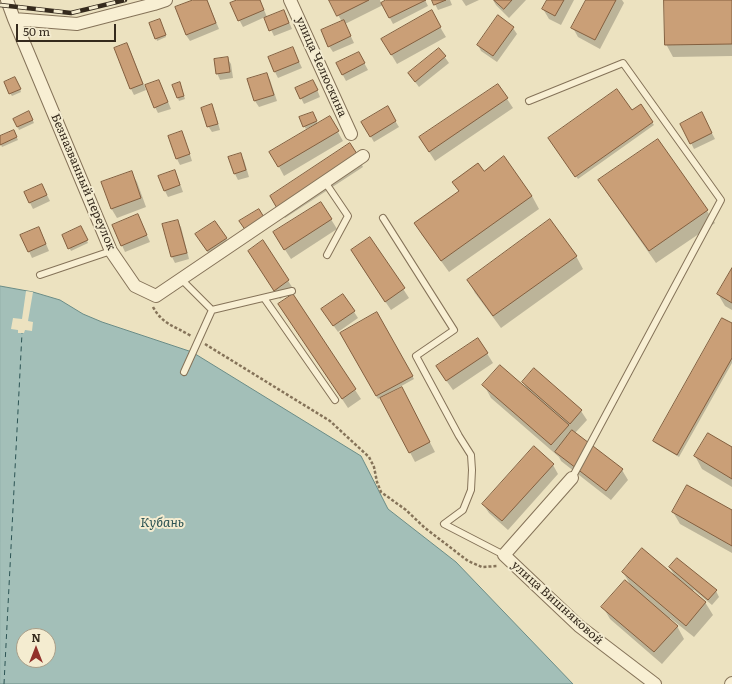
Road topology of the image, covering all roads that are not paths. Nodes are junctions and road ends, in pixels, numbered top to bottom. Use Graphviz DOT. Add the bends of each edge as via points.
graph roads {
  1 [pos="7,0"];
  2 [pos="166,0"];
  3 [pos="290,0"];
  4 [pos="14,19"];
  5 [pos="529,101"];
  6 [pos="351,134"];
  7 [pos="364,156"];
  8 [pos="325,182"];
  9 [pos="383,218"];
  10 [pos="111,251"];
  11 [pos="327,255"];
  12 [pos="40,275"];
  13 [pos="181,279"];
  14 [pos="292,291"];
  15 [pos="264,298"];
  16 [pos="212,310"];
  17 [pos="184,372"];
  18 [pos="335,400"];
  19 [pos="572,478"];
  20 [pos="506,557"];
  21 [pos="655,684"];
  1 -- 4 [label="street, Безназванный переулок"];
  2 -- 4 [label="street" via="77,24"];
  3 -- 6 [label="street, улица Челюскина"];
  4 -- 10 [label="street, Безназванный переулок"];
  5 -- 19 [label="lane" via="623,63 721,200"];
  7 -- 8 [label="street"];
  8 -- 11 [label="lane" via="348,216"];
  8 -- 13 [label="street"];
  9 -- 20 [label="lane" via="454,330 416,356 471,455 471,490 463,510 444,524"];
  10 -- 12 [label="lane"];
  10 -- 13 [label="street, Безназванный переулок" via="135,286 156,296"];
  13 -- 16 [label="lane"];
  14 -- 15 [label="lane"];
  15 -- 16 [label="lane"];
  15 -- 18 [label="lane"];
  16 -- 17 [label="lane"];
  19 -- 20 [label="street, улица Вишняковой"];
  20 -- 21 [label="street, улица Вишняковой" via="579,626"];
}
